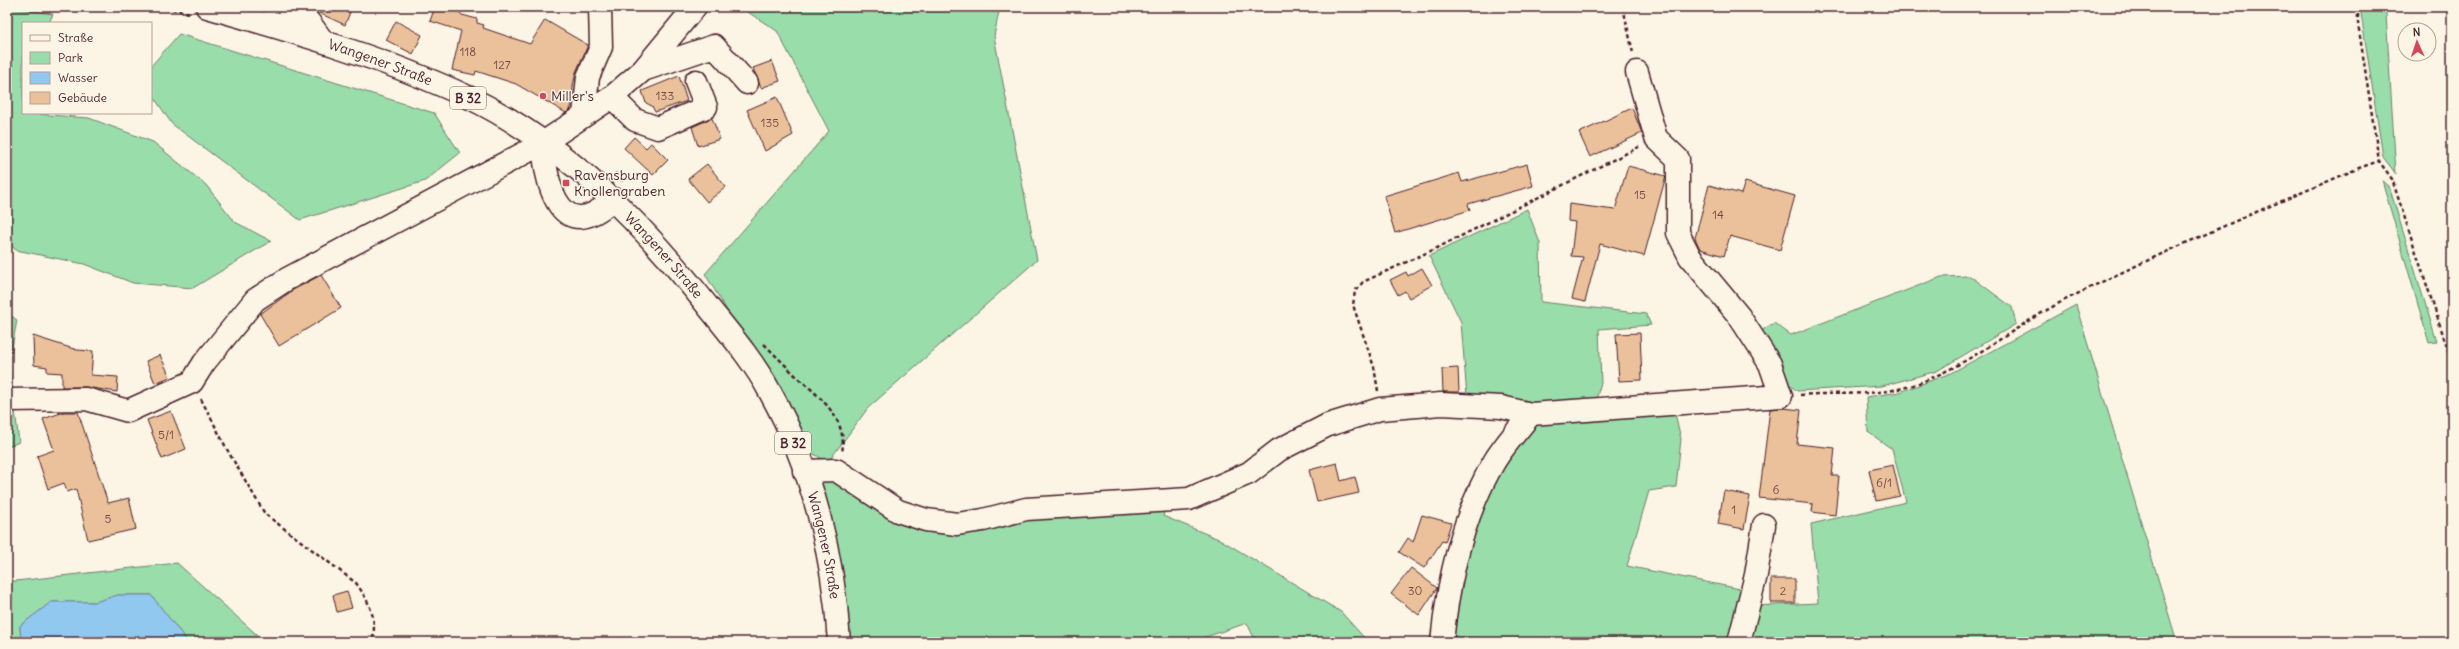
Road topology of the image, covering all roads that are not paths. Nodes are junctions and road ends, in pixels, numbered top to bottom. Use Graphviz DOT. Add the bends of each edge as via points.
graph roads {
  1 [pos="207,7"];
  2 [pos="274,7"];
  3 [pos="600,7"];
  4 [pos="694,7"];
  5 [pos="322,40"];
  6 [pos="643,70"];
  7 [pos="1637,72"];
  8 [pos="696,81"];
  9 [pos="747,83"];
  10 [pos="612,97"];
  11 [pos="584,115"];
  12 [pos="542,143"];
  13 [pos="613,199"];
  14 [pos="7,400"];
  15 [pos="1531,414"];
  16 [pos="804,471"];
  17 [pos="1764,525"];
  18 [pos="839,642"];
  19 [pos="1442,642"];
  20 [pos="1739,642"];
  1 -- 5 [label="street, Wangener Straße / B 32"];
  2 -- 5 [label="street" via="308,22"];
  3 -- 11 [label="street" via="601,47 588,78"];
  4 -- 6 [label="street"];
  5 -- 12 [label="street, Wangener Straße / B 32" via="469,98"];
  6 -- 9 [label="street" via="714,46"];
  6 -- 10 [label="street"];
  7 -- 15 [label="street" via="1656,138 1678,159 1678,233 1690,258 1747,328 1770,364 1781,396"];
  8 -- 10 [label="street" via="706,106 658,128 635,120"];
  10 -- 11 [label="street"];
  11 -- 12 [label="street"];
  12 -- 13 [label="street, Wangener Straße / B 32"];
  12 -- 13 [label="street" via="549,188 558,206 570,215 584,216 599,212"];
  12 -- 14 [label="street" via="287,279 254,300 192,382 128,411 86,399"];
  13 -- 16 [label="street, Wangener Straße / B 32" via="681,272 742,349 770,391"];
  15 -- 16 [label="street" via="1501,407 1441,404 1380,409 1328,425 1279,450 1249,473 1189,499 1026,509 957,524 926,520 898,511 836,470"];
  15 -- 19 [label="street" via="1495,460 1480,489 1464,530"];
  16 -- 18 [label="street, Wangener Straße / B 32" via="827,547 837,605"];
  17 -- 20 [label="street" via="1756,575"];
}
